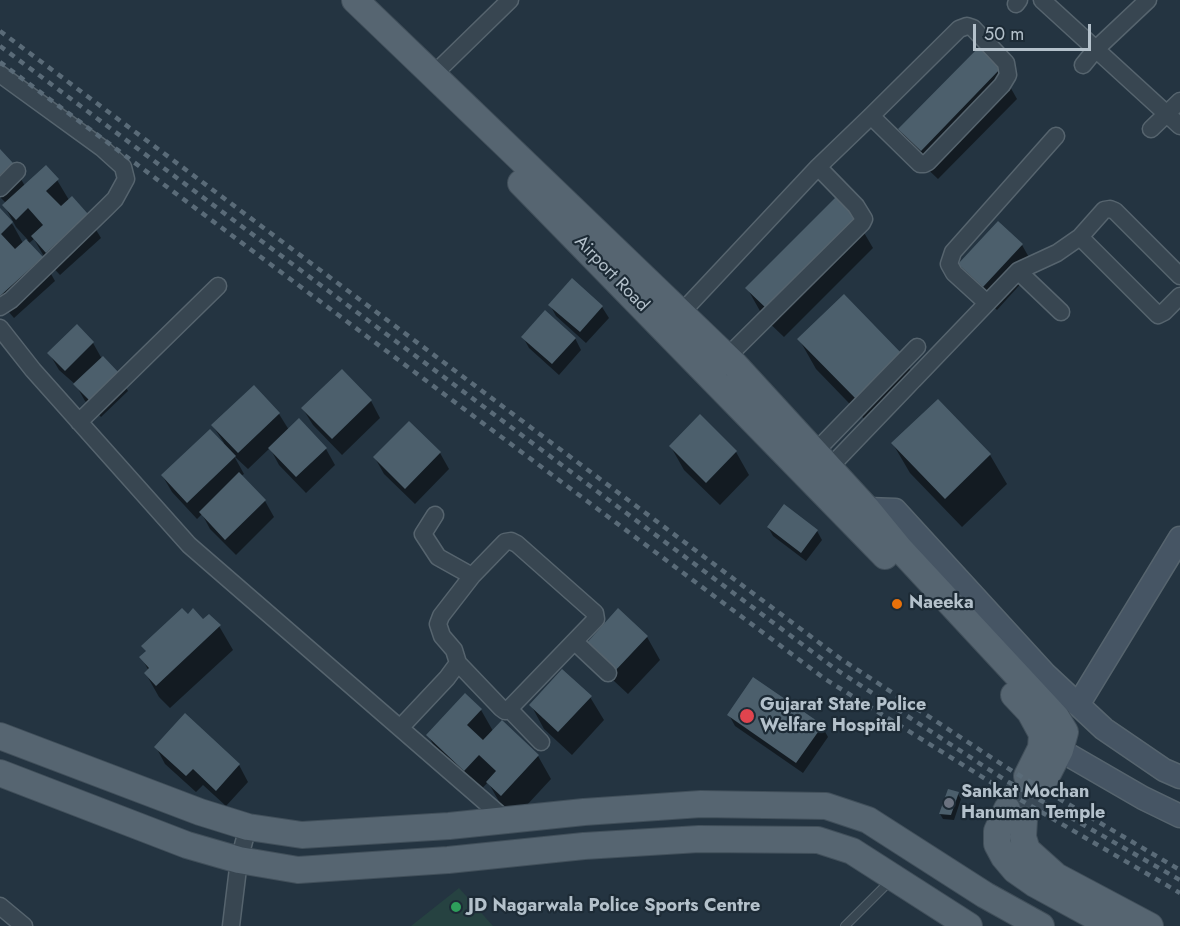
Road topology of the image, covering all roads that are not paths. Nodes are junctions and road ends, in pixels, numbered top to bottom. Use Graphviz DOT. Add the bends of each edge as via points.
graph roads {
  1 [pos="334,0"];
  2 [pos="355,0"];
  3 [pos="510,0"];
  4 [pos="1042,0"];
  5 [pos="1148,0"];
  6 [pos="1096,49"];
  7 [pos="1083,65"];
  8 [pos="0,74"];
  9 [pos="433,75"];
  10 [pos="1180,101"];
  11 [pos="1166,114"];
  12 [pos="871,116"];
  13 [pos="1180,126"];
  14 [pos="1151,129"];
  15 [pos="1056,136"];
  16 [pos="818,167"];
  17 [pos="17,171"];
  18 [pos="0,188"];
  19 [pos="1080,237"];
  20 [pos="1018,271"];
  21 [pos="822,276"];
  22 [pos="1180,276"];
  23 [pos="218,286"];
  24 [pos="1180,297"];
  25 [pos="987,303"];
  26 [pos="0,307"];
  27 [pos="682,312"];
  28 [pos="1061,312"];
  29 [pos="0,328"];
  30 [pos="917,347"];
  31 [pos="731,361"];
  32 [pos="79,422"];
  33 [pos="822,460"];
  34 [pos="435,515"];
  35 [pos="860,515"];
  36 [pos="1180,538"];
  37 [pos="891,551"];
  38 [pos="472,576"];
  39 [pos="575,642"];
  40 [pos="458,663"];
  41 [pos="608,673"];
  42 [pos="1078,705"];
  43 [pos="509,709"];
  44 [pos="400,728"];
  45 [pos="0,736"];
  46 [pos="542,742"];
  47 [pos="1060,750"];
  48 [pos="0,773"];
  49 [pos="1180,777"];
  50 [pos="1180,816"];
  51 [pos="506,820"];
  52 [pos="248,827"];
  53 [pos="239,860"];
  54 [pos="892,879"];
  55 [pos="0,906"];
  56 [pos="24,926"];
  57 [pos="231,926"];
  58 [pos="845,926"];
  59 [pos="968,926"];
  60 [pos="1041,926"];
  61 [pos="1112,926"];
  62 [pos="1150,926"];
  1 -- 35 [label="main road, Airport Road"];
  2 -- 9 [label="main road, Airport Road"];
  3 -- 9 [label="street"];
  4 -- 6 [label="street"];
  5 -- 6 [label="street"];
  6 -- 7 [label="street"];
  6 -- 11 [label="street"];
  8 -- 26 [label="street" via="102,148 123,167 126,179 115,199"];
  9 -- 27 [label="main road, Airport Road"];
  10 -- 11 [label="street"];
  11 -- 13 [label="street"];
  11 -- 14 [label="street"];
  12 -- 12 [label="street" via="959,29 973,28 1006,63 1008,75 1002,85 924,164"];
  12 -- 16 [label="street"];
  15 -- 25 [label="street" via="953,252 949,264 954,273"];
  16 -- 27 [label="street"];
  16 -- 31 [label="street" via="864,219"];
  17 -- 18 [label="street"];
  19 -- 20 [label="street"];
  19 -- 22 [label="street" via="1110,208"];
  19 -- 24 [label="street" via="1158,315"];
  20 -- 25 [label="street"];
  20 -- 28 [label="street"];
  21 -- 31 [label="street"];
  23 -- 32 [label="street"];
  25 -- 33 [label="street"];
  27 -- 31 [label="main road, Airport Road"];
  29 -- 32 [label="street"];
  30 -- 33 [label="street"];
  31 -- 33 [label="main road, Airport Road"];
  32 -- 44 [label="street" via="189,545"];
  33 -- 35 [label="main road, Airport Road"];
  34 -- 38 [label="street" via="423,534 438,557"];
  35 -- 37 [label="main road, Airport Road"];
  35 -- 42 [label="street" via="895,510"];
  36 -- 42 [label="street"];
  37 -- 47 [label="main road" via="1056,717 1065,732"];
  37 -- 47 [label="main road" via="1030,712 1042,734 1034,781"];
  38 -- 39 [label="street" via="505,542 517,544 595,613 593,625"];
  38 -- 40 [label="street" via="438,624"];
  39 -- 41 [label="street"];
  39 -- 43 [label="street"];
  40 -- 43 [label="street" via="501,708"];
  40 -- 44 [label="street"];
  42 -- 49 [label="street" via="1104,729"];
  43 -- 46 [label="street"];
  44 -- 51 [label="street"];
  45 -- 52 [label="main road"];
  47 -- 50 [label="street"];
  48 -- 53 [label="main road" via="187,845"];
  51 -- 52 [label="main road" via="302,836"];
  51 -- 60 [label="main road" via="701,804 826,806 868,820"];
  52 -- 53 [label="street"];
  53 -- 54 [label="main road" via="298,870 699,839 818,840 852,851"];
  53 -- 57 [label="street"];
  54 -- 58 [label="lane"];
  54 -- 59 [label="main road"];
  55 -- 56 [label="street"];
  61 -- 62 [label="main road" via="1016,870 997,844 997,831 1015,814 1027,850 1056,876"];
}
